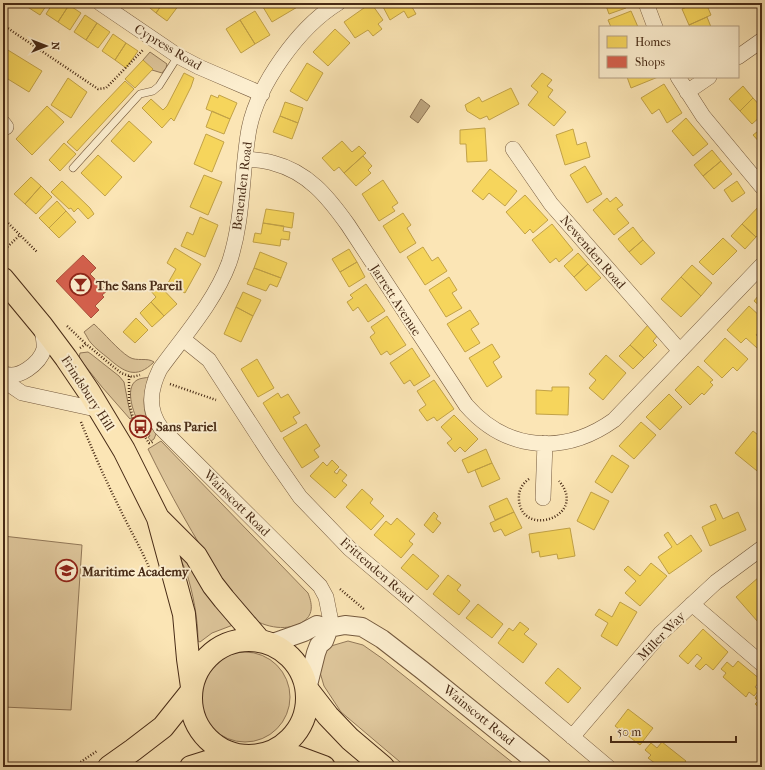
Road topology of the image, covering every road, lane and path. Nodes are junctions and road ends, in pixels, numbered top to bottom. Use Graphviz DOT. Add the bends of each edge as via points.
graph roads {
  1 [pos="100,3"];
  2 [pos="338,3"];
  3 [pos="646,3"];
  4 [pos="3,26"];
  5 [pos="655,26"];
  6 [pos="153,40"];
  7 [pos="762,40"];
  8 [pos="178,56"];
  9 [pos="739,56"];
  10 [pos="679,78"];
  11 [pos="708,78"];
  12 [pos="687,92"];
  13 [pos="262,94"];
  14 [pos="513,149"];
  15 [pos="245,159"];
  16 [pos="73,168"];
  17 [pos="762,187"];
  18 [pos="5,216"];
  19 [pos="20,235"];
  20 [pos="3,251"];
  21 [pos="37,252"];
  22 [pos="762,266"];
  23 [pos="3,279"];
  24 [pos="42,326"];
  25 [pos="78,336"];
  26 [pos="183,339"];
  27 [pos="86,344"];
  28 [pos="680,351"];
  29 [pos="75,352"];
  30 [pos="3,373"];
  31 [pos="156,378"];
  32 [pos="3,380"];
  33 [pos="238,402"];
  34 [pos="74,404"];
  35 [pos="100,410"];
  36 [pos="545,444"];
  37 [pos="531,477"];
  38 [pos="557,479"];
  39 [pos="543,498"];
  40 [pos="158,518"];
  41 [pos="762,548"];
  42 [pos="153,577"];
  43 [pos="336,585"];
  44 [pos="692,604"];
  45 [pos="371,613"];
  46 [pos="331,627"];
  47 [pos="265,642"];
  48 [pos="762,664"];
  49 [pos="192,689"];
  50 [pos="307,690"];
  51 [pos="572,737"];
  52 [pos="274,751"];
  53 [pos="246,756"];
  54 [pos="103,758"];
  55 [pos="550,765"];
  56 [pos="73,767"];
  57 [pos="192,767"];
  58 [pos="324,767"];
  59 [pos="383,767"];
  60 [pos="563,767"];
  61 [pos="608,767"];
  1 -- 6 [label="street, Cypress Road"];
  2 -- 13 [label="street, Benenden Road" via="315,20 292,44"];
  3 -- 5 [label="street"];
  4 -- 6 [label="path" via="98,89 106,88"];
  6 -- 8 [label="street, Cypress Road"];
  7 -- 9 [label="street"];
  8 -- 13 [label="street, Cypress Road"];
  8 -- 16 [label="lane" via="159,86 153,91 140,94"];
  10 -- 12 [label="street"];
  11 -- 12 [label="street"];
  12 -- 17 [label="street" via="708,122"];
  13 -- 15 [label="street, Benenden Road" via="251,122"];
  14 -- 28 [label="street, Newenden Road" via="551,204"];
  15 -- 26 [label="street, Benenden Road" via="240,218 229,262 216,290"];
  15 -- 36 [label="street, Jarrett Avenue" via="272,162 314,184 348,225 469,409 505,435"];
  18 -- 19 [label="path" via="4,218"];
  19 -- 20 [label="path"];
  19 -- 21 [label="path"];
  22 -- 28 [label="street, Jarrett Avenue"];
  23 -- 24 [label="main road, Frindsbury Hill"];
  24 -- 30 [label="street" via="44,348 37,362 22,373"];
  24 -- 35 [label="main road, Frindsbury Hill"];
  25 -- 27 [label="path"];
  26 -- 31 [label="street, Benenden Road"];
  26 -- 33 [label="street, Frittenden Road" via="209,360"];
  27 -- 29 [label="path"];
  27 -- 31 [label="path" via="123,374"];
  28 -- 36 [label="street, Jarrett Avenue" via="625,410 602,429 574,440"];
  31 -- 33 [label="path" via="224,403"];
  31 -- 46 [label="street, Wainscott Road" via="151,400 158,424 320,586 326,597"];
  32 -- 34 [label="street" via="22,393"];
  33 -- 51 [label="street, Frittenden Road" via="300,497 350,549"];
  34 -- 35 [label="street"];
  34 -- 42 [label="path"];
  35 -- 40 [label="main road, Frindsbury Hill" via="124,450"];
  36 -- 39 [label="street"];
  37 -- 38 [label="path" via="521,488 519,502 527,515 542,521 555,518 566,503 566,492"];
  40 -- 47 [label="main road, Frindsbury Hill" via="196,556 224,599"];
  40 -- 49 [label="main road, Frindsbury Hill" via="184,614"];
  41 -- 44 [label="street, Miller Way" via="716,582"];
  43 -- 45 [label="path"];
  44 -- 48 [label="street"];
  44 -- 51 [label="street, Miller Way" via="661,633"];
  46 -- 47 [label="street, Wainscott Road" via="317,625 301,634"];
  46 -- 50 [label="street" via="316,652"];
  46 -- 55 [label="street, Wainscott Road" via="353,625 377,635"];
  47 -- 49 [label="main road" via="238,641 214,651 200,667"];
  47 -- 50 [label="main road" via="293,659 302,674"];
  49 -- 53 [label="main road" via="191,705 194,718 205,736 226,752"];
  49 -- 54 [label="main road" via="163,726 134,750"];
  50 -- 52 [label="main road" via="306,710 299,728 291,739"];
  50 -- 59 [label="main road" via="350,739"];
  51 -- 61 [label="street, Frittenden Road"];
  52 -- 53 [label="main road" via="258,756"];
  52 -- 58 [label="main road"];
  53 -- 57 [label="main road"];
  54 -- 56 [label="path"];
  55 -- 60 [label="path"];
}
